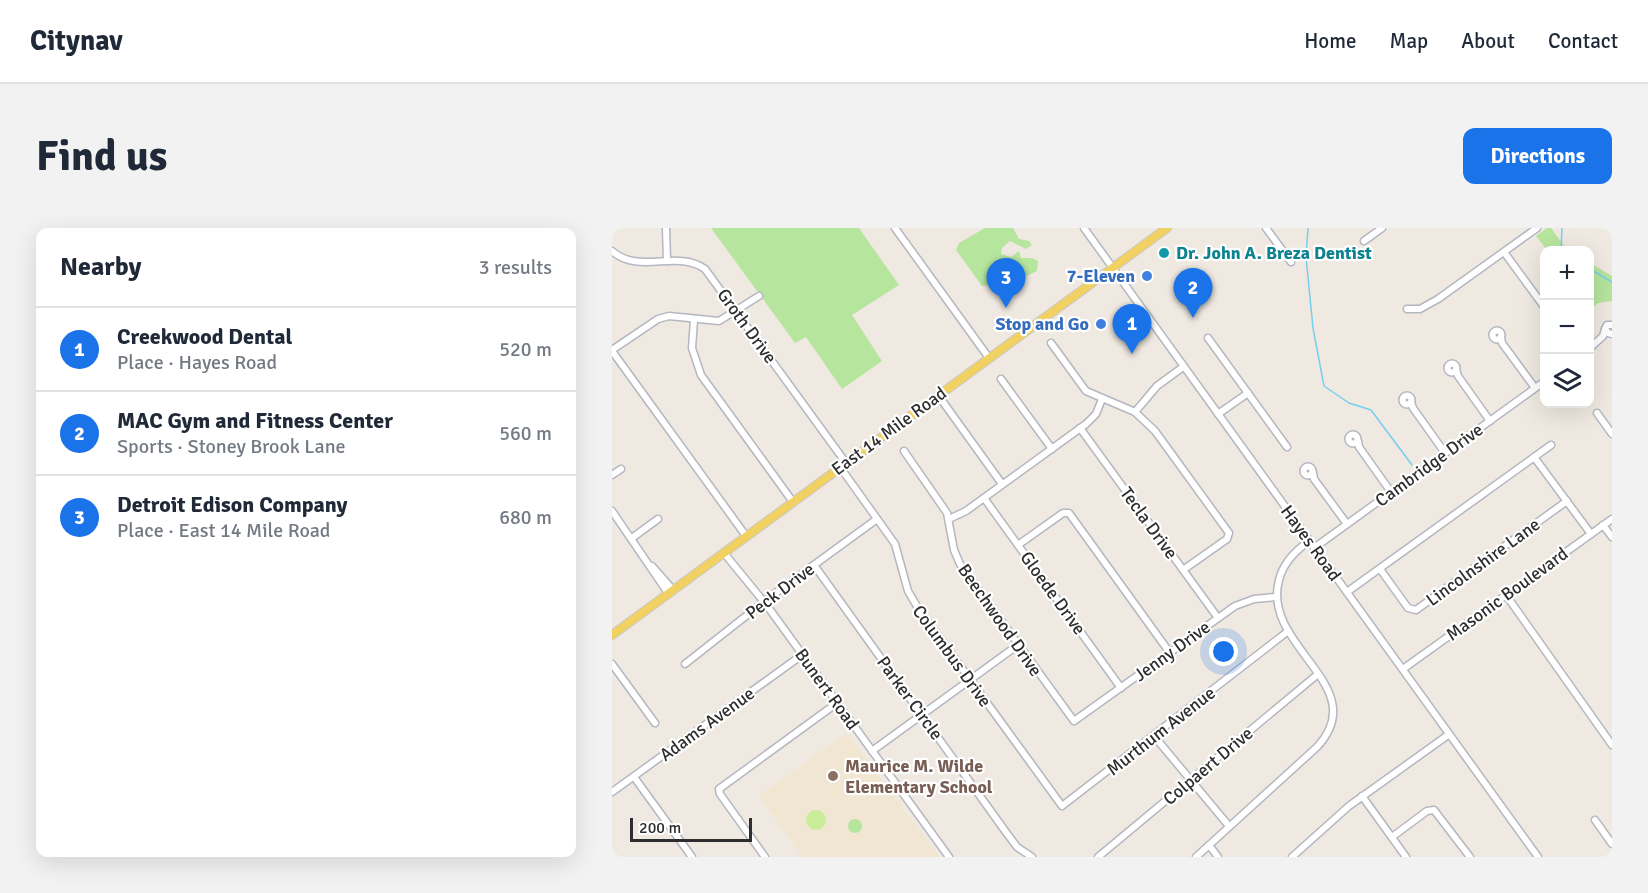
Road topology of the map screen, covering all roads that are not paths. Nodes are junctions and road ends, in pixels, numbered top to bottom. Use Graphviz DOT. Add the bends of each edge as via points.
graph roads {
  1 [pos="666,228"];
  2 [pos="896,228"];
  3 [pos="1084,228"];
  4 [pos="1167,228"];
  5 [pos="1266,228"];
  6 [pos="1382,228"];
  7 [pos="1537,228"];
  8 [pos="1364,241"];
  9 [pos="612,251"];
  10 [pos="1504,252"];
  11 [pos="667,261"];
  12 [pos="1291,262"];
  13 [pos="1113,267"];
  14 [pos="759,296"];
  15 [pos="1540,301"];
  16 [pos="1407,309"];
  17 [pos="737,312"];
  18 [pos="694,320"];
  19 [pos="1612,325"];
  20 [pos="1607,333"];
  21 [pos="1208,338"];
  22 [pos="1500,340"];
  23 [pos="1051,343"];
  24 [pos="1594,344"];
  25 [pos="612,351"];
  26 [pos="989,358"];
  27 [pos="1183,367"];
  28 [pos="1455,373"];
  29 [pos="1001,379"];
  30 [pos="1540,384"];
  31 [pos="1534,388"];
  32 [pos="1248,393"];
  33 [pos="938,395"];
  34 [pos="1102,399"];
  35 [pos="1410,405"];
  36 [pos="1135,412"];
  37 [pos="1597,413"];
  38 [pos="1218,414"];
  39 [pos="1490,421"];
  40 [pos="1080,428"];
  41 [pos="1612,434"];
  42 [pos="1356,444"];
  43 [pos="1551,444"];
  44 [pos="1287,447"];
  45 [pos="1052,449"];
  46 [pos="904,451"];
  47 [pos="1445,453"];
  48 [pos="1534,457"];
  49 [pos="843,465"];
  50 [pos="621,469"];
  51 [pos="612,475"];
  52 [pos="1312,476"];
  53 [pos="1002,484"];
  54 [pos="1391,492"];
  55 [pos="984,498"];
  56 [pos="1567,501"];
  57 [pos="793,502"];
  58 [pos="612,511"];
  59 [pos="658,519"];
  60 [pos="877,519"];
  61 [pos="949,519"];
  62 [pos="1612,519"];
  63 [pos="1347,524"];
  64 [pos="1603,525"];
  65 [pos="1591,534"];
  66 [pos="746,536"];
  67 [pos="1612,537"];
  68 [pos="632,538"];
  69 [pos="1309,541"];
  70 [pos="1018,545"];
  71 [pos="1314,548"];
  72 [pos="724,553"];
  73 [pos="814,565"];
  74 [pos="1380,569"];
  75 [pos="1183,570"];
  76 [pos="670,592"];
  77 [pos="1347,592"];
  78 [pos="1506,595"];
  79 [pos="1276,597"];
  80 [pos="764,602"];
  81 [pos="1218,618"];
  82 [pos="1287,632"];
  83 [pos="612,634"];
  84 [pos="1018,645"];
  85 [pos="1170,653"];
  86 [pos="802,655"];
  87 [pos="612,664"];
  88 [pos="685,664"];
  89 [pos="1403,669"];
  90 [pos="1318,674"];
  91 [pos="970,680"];
  92 [pos="1122,688"];
  93 [pos="837,703"];
  94 [pos="922,715"];
  95 [pos="1074,721"];
  96 [pos="655,723"];
  97 [pos="1448,735"];
  98 [pos="1154,736"];
  99 [pos="1612,745"];
  100 [pos="872,751"];
  101 [pos="634,777"];
  102 [pos="1190,781"];
  103 [pos="612,792"];
  104 [pos="1362,796"];
  105 [pos="1062,806"];
  106 [pos="1595,820"];
  107 [pos="1229,826"];
  108 [pos="1392,837"];
  109 [pos="1612,844"];
  110 [pos="1209,845"];
  111 [pos="692,857"];
  112 [pos="765,857"];
  113 [pos="949,857"];
  114 [pos="1032,857"];
  115 [pos="1098,857"];
  116 [pos="1196,857"];
  117 [pos="1218,857"];
  118 [pos="1292,857"];
  119 [pos="1406,857"];
  120 [pos="1470,857"];
  121 [pos="1538,857"];
  1 -- 11 [label="street"];
  2 -- 26 [label="street"];
  3 -- 13 [label="street, Hayes Road"];
  4 -- 13 [label="main road, East 14 Mile Road"];
  5 -- 12 [label="street"];
  6 -- 8 [label="street"];
  7 -- 10 [label="street"];
  9 -- 11 [label="street, Groth Drive" via="629,261"];
  10 -- 15 [label="street"];
  10 -- 16 [label="street" via="1432,303 1417,310"];
  11 -- 17 [label="street, Groth Drive" via="700,266"];
  13 -- 26 [label="main road, East 14 Mile Road"];
  13 -- 27 [label="street, Hayes Road"];
  14 -- 17 [label="street"];
  17 -- 18 [label="street" via="719,321"];
  17 -- 49 [label="street, Groth Drive"];
  18 -- 25 [label="street" via="669,316 658,319"];
  18 -- 57 [label="street" via="692,348 701,375"];
  19 -- 20 [label="street" via="1607,325"];
  20 -- 24 [label="street"];
  21 -- 32 [label="street"];
  22 -- 31 [label="street"];
  23 -- 34 [label="street" via="1086,391"];
  25 -- 66 [label="street"];
  26 -- 33 [label="main road, East 14 Mile Road"];
  27 -- 36 [label="street" via="1150,393"];
  27 -- 38 [label="street, Hayes Road"];
  28 -- 39 [label="street"];
  29 -- 45 [label="street"];
  30 -- 31 [label="street, Cambridge Drive"];
  31 -- 39 [label="street, Cambridge Drive"];
  32 -- 38 [label="street"];
  32 -- 44 [label="street"];
  33 -- 49 [label="main road, East 14 Mile Road"];
  33 -- 53 [label="street"];
  34 -- 36 [label="street"];
  34 -- 40 [label="street" via="1096,414"];
  35 -- 47 [label="street"];
  36 -- 75 [label="street" via="1155,430 1230,535"];
  37 -- 41 [label="street"];
  38 -- 69 [label="street, Hayes Road"];
  39 -- 47 [label="street, Cambridge Drive"];
  40 -- 45 [label="street"];
  40 -- 75 [label="street, Tecla Drive"];
  42 -- 54 [label="street"];
  43 -- 48 [label="street"];
  45 -- 53 [label="street"];
  46 -- 61 [label="street, Beechwood Drive"];
  47 -- 54 [label="street, Cambridge Drive"];
  48 -- 56 [label="street"];
  48 -- 74 [label="street"];
  49 -- 57 [label="main road, East 14 Mile Road"];
  49 -- 60 [label="street, Columbus Drive"];
  50 -- 51 [label="street"];
  52 -- 63 [label="street"];
  53 -- 55 [label="street"];
  54 -- 63 [label="street, Cambridge Drive"];
  55 -- 61 [label="street"];
  55 -- 70 [label="street, Gloede Drive"];
  56 -- 65 [label="street"];
  56 -- 74 [label="street, Lincolnshire Lane" via="1416,610 1408,608"];
  57 -- 66 [label="main road, East 14 Mile Road"];
  58 -- 68 [label="street"];
  59 -- 68 [label="street"];
  60 -- 73 [label="street, Peck Drive"];
  60 -- 91 [label="street, Columbus Drive" via="899,551 912,600"];
  61 -- 84 [label="street, Beechwood Drive" via="960,564"];
  62 -- 64 [label="street, Masonic Boulevard"];
  63 -- 71 [label="street, Cambridge Drive"];
  64 -- 65 [label="street, Masonic Boulevard"];
  64 -- 67 [label="street"];
  65 -- 78 [label="street, Masonic Boulevard"];
  66 -- 72 [label="main road, East 14 Mile Road"];
  68 -- 76 [label="street"];
  69 -- 71 [label="street, Hayes Road"];
  69 -- 79 [label="street" via="1284,566"];
  70 -- 85 [label="street" via="1067,512"];
  70 -- 92 [label="street, Gloede Drive"];
  71 -- 77 [label="street, Hayes Road"];
  72 -- 76 [label="main road, East 14 Mile Road"];
  72 -- 80 [label="street, Bunert Road"];
  73 -- 80 [label="street, Peck Drive"];
  73 -- 94 [label="street, Parker Circle"];
  74 -- 77 [label="street"];
  75 -- 81 [label="street, Tecla Drive"];
  76 -- 83 [label="main road, East 14 Mile Road"];
  77 -- 89 [label="street, Hayes Road"];
  78 -- 89 [label="street, Masonic Boulevard"];
  78 -- 99 [label="street"];
  79 -- 81 [label="street, Jenny Drive" via="1246,601"];
  79 -- 82 [label="street" via="1279,617"];
  80 -- 86 [label="street, Bunert Road"];
  80 -- 88 [label="street, Peck Drive"];
  81 -- 85 [label="street, Jenny Drive"];
  82 -- 90 [label="street"];
  82 -- 98 [label="street, Murthum Avenue"];
  84 -- 91 [label="street"];
  84 -- 95 [label="street, Beechwood Drive"];
  85 -- 92 [label="street, Jenny Drive"];
  86 -- 93 [label="street, Bunert Road"];
  86 -- 101 [label="street, Adams Avenue"];
  87 -- 96 [label="street"];
  89 -- 97 [label="street, Hayes Road"];
  90 -- 102 [label="street, Colpaert Drive"];
  90 -- 107 [label="street" via="1333,703 1327,735"];
  91 -- 94 [label="street"];
  91 -- 105 [label="street, Columbus Drive"];
  92 -- 95 [label="street, Jenny Drive"];
  93 -- 100 [label="street, Bunert Road"];
  93 -- 112 [label="street" via="719,791"];
  94 -- 100 [label="street"];
  94 -- 114 [label="street, Parker Circle" via="1013,841"];
  97 -- 104 [label="street"];
  97 -- 121 [label="street, Hayes Road"];
  98 -- 102 [label="street"];
  98 -- 105 [label="street, Murthum Avenue"];
  100 -- 113 [label="street, Bunert Road"];
  101 -- 103 [label="street, Adams Avenue"];
  101 -- 111 [label="street"];
  102 -- 107 [label="street"];
  102 -- 115 [label="street, Colpaert Drive"];
  104 -- 108 [label="street"];
  104 -- 118 [label="street"];
  106 -- 109 [label="street"];
  107 -- 110 [label="street"];
  108 -- 119 [label="street"];
  108 -- 120 [label="street" via="1434,810"];
  110 -- 116 [label="street"];
  110 -- 117 [label="street"];
}
